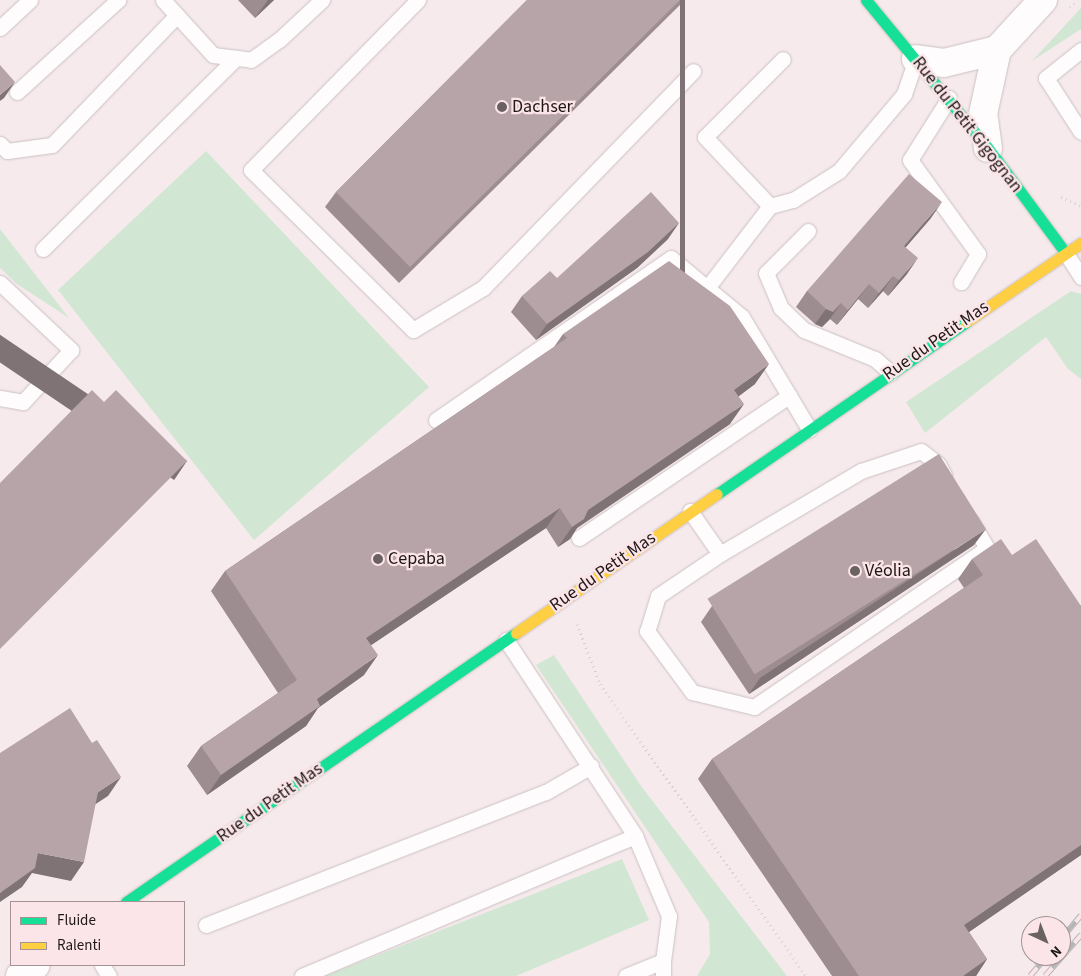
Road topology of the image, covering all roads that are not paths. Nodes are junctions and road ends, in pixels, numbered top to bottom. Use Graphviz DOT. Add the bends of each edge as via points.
graph roads {
  1 [pos="30,0"];
  2 [pos="118,0"];
  3 [pos="163,0"];
  4 [pos="322,0"];
  5 [pos="418,0"];
  6 [pos="866,0"];
  7 [pos="1054,6"];
  8 [pos="178,16"];
  9 [pos="0,28"];
  10 [pos="997,50"];
  11 [pos="1081,50"];
  12 [pos="236,58"];
  13 [pos="783,59"];
  14 [pos="916,60"];
  15 [pos="693,71"];
  16 [pos="17,92"];
  17 [pos="949,98"];
  18 [pos="1081,132"];
  19 [pos="0,144"];
  20 [pos="988,148"];
  21 [pos="770,206"];
  22 [pos="808,231"];
  23 [pos="1081,243"];
  24 [pos="43,249"];
  25 [pos="1065,252"];
  26 [pos="1081,277"];
  27 [pos="961,282"];
  28 [pos="0,283"];
  29 [pos="707,288"];
  30 [pos="891,373"];
  31 [pos="789,396"];
  32 [pos="0,398"];
  33 [pos="436,420"];
  34 [pos="809,429"];
  35 [pos="952,489"];
  36 [pos="962,506"];
  37 [pos="690,511"];
  38 [pos="579,538"];
  39 [pos="720,554"];
  40 [pos="506,640"];
  41 [pos="591,766"];
  42 [pos="635,836"];
  43 [pos="127,901"];
  44 [pos="206,925"];
  45 [pos="663,961"];
  46 [pos="35,966"];
  47 [pos="20,976"];
  48 [pos="302,976"];
  49 [pos="626,976"];
  50 [pos="663,976"];
  1 -- 9 [label="lane"];
  2 -- 16 [label="lane"];
  3 -- 8 [label="lane"];
  4 -- 12 [label="lane" via="251,60"];
  5 -- 15 [label="lane" via="251,170 413,330 483,288"];
  6 -- 14 [label="street, Rue du Petit Gigognan"];
  7 -- 10 [label="street"];
  8 -- 12 [label="lane" via="213,55"];
  8 -- 19 [label="lane" via="52,145 7,151"];
  10 -- 14 [label="street" via="944,63"];
  10 -- 20 [label="street" via="983,114"];
  11 -- 18 [label="lane" via="1046,78"];
  12 -- 24 [label="lane"];
  13 -- 21 [label="lane" via="705,137"];
  14 -- 17 [label="street, Rue du Petit Gigognan"];
  14 -- 21 [label="lane" via="904,94 839,171 793,200"];
  17 -- 20 [label="street, Rue du Petit Gigognan"];
  17 -- 27 [label="lane" via="910,160 978,254"];
  20 -- 25 [label="street, Rue du Petit Gigognan"];
  21 -- 29 [label="lane"];
  22 -- 30 [label="lane" via="766,273 781,308 804,330 875,359"];
  23 -- 25 [label="street, Rue du Petit Mas"];
  25 -- 26 [label="lane"];
  25 -- 30 [label="street, Rue du Petit Mas"];
  28 -- 32 [label="lane" via="71,350 23,402"];
  29 -- 31 [label="lane" via="742,317"];
  29 -- 33 [label="lane" via="671,258"];
  30 -- 34 [label="street, Rue du Petit Mas"];
  31 -- 34 [label="lane"];
  31 -- 38 [label="lane"];
  34 -- 37 [label="street, Rue du Petit Mas"];
  35 -- 39 [label="lane" via="938,464 921,451 861,471"];
  36 -- 39 [label="lane" via="987,548 754,707 692,692 647,632 658,596"];
  37 -- 39 [label="lane"];
  37 -- 40 [label="street, Rue du Petit Mas"];
  40 -- 41 [label="lane" via="523,671"];
  40 -- 43 [label="street, Rue du Petit Mas"];
  41 -- 42 [label="lane"];
  41 -- 44 [label="lane" via="546,792"];
  42 -- 45 [label="lane" via="668,916"];
  42 -- 48 [label="lane"];
  45 -- 49 [label="lane"];
  45 -- 50 [label="lane"];
  46 -- 47 [label="street"];
}
